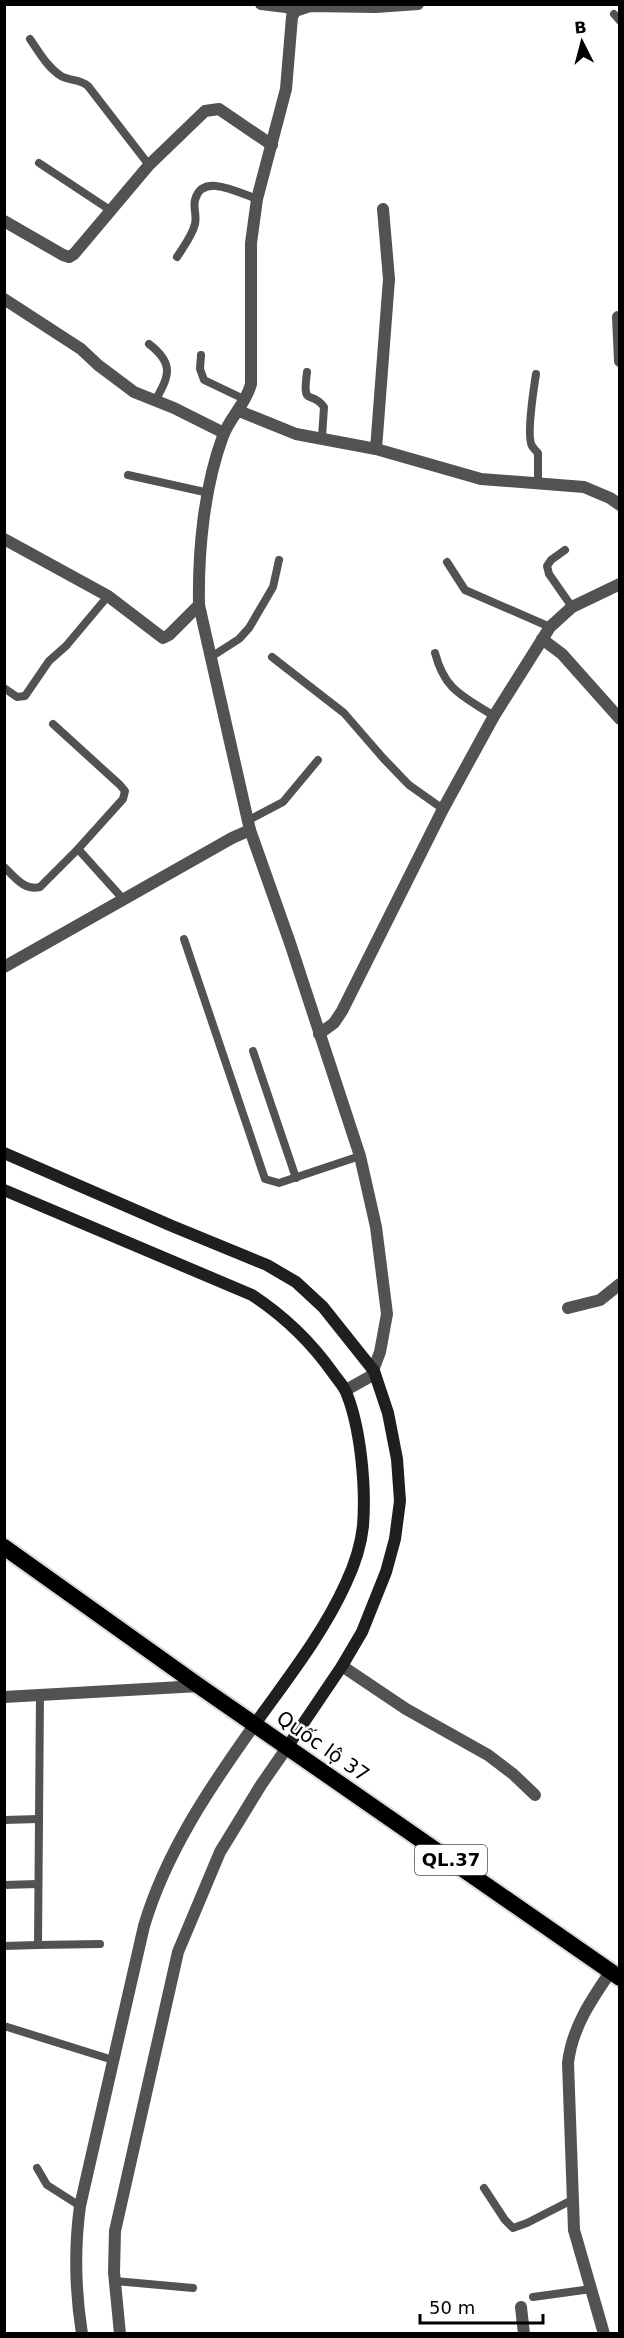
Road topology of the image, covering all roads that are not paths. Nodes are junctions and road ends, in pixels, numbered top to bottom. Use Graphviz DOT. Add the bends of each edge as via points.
graph roads {
  1 [pos="261,4"];
  2 [pos="418,4"];
  3 [pos="342,5"];
  4 [pos="295,11"];
  5 [pos="30,39"];
  6 [pos="272,145"];
  7 [pos="39,163"];
  8 [pos="149,165"];
  9 [pos="256,199"];
  10 [pos="383,209"];
  11 [pos="110,210"];
  12 [pos="4,221"];
  13 [pos="177,257"];
  14 [pos="4,299"];
  15 [pos="618,317"];
  16 [pos="149,344"];
  17 [pos="201,355"];
  18 [pos="620,361"];
  19 [pos="307,372"];
  20 [pos="536,374"];
  21 [pos="246,400"];
  22 [pos="155,401"];
  23 [pos="239,411"];
  24 [pos="224,433"];
  25 [pos="322,437"];
  26 [pos="376,449"];
  27 [pos="128,475"];
  28 [pos="538,484"];
  29 [pos="209,493"];
  30 [pos="620,505"];
  31 [pos="4,539"];
  32 [pos="565,550"];
  33 [pos="279,561"];
  34 [pos="447,562"];
  35 [pos="620,584"];
  36 [pos="108,596"];
  37 [pos="199,605"];
  38 [pos="572,607"];
  39 [pos="550,627"];
  40 [pos="542,639"];
  41 [pos="435,653"];
  42 [pos="211,657"];
  43 [pos="272,657"];
  44 [pos="4,688"];
  45 [pos="494,716"];
  46 [pos="620,719"];
  47 [pos="53,724"];
  48 [pos="318,760"];
  49 [pos="443,808"];
  50 [pos="248,826"];
  51 [pos="78,849"];
  52 [pos="4,867"];
  53 [pos="123,899"];
  54 [pos="184,939"];
  55 [pos="4,967"];
  56 [pos="319,1034"];
  57 [pos="253,1051"];
  58 [pos="4,1153"];
  59 [pos="360,1156"];
  60 [pos="296,1178"];
  61 [pos="4,1190"];
  62 [pos="620,1284"];
  63 [pos="568,1308"];
  64 [pos="370,1375"];
  65 [pos="347,1390"];
  66 [pos="4,1547"];
  67 [pos="342,1666"];
  68 [pos="198,1686"];
  69 [pos="40,1694"];
  70 [pos="4,1697"];
  71 [pos="256,1725"];
  72 [pos="285,1744"];
  73 [pos="535,1794"];
  74 [pos="39,1819"];
  75 [pos="4,1820"];
  76 [pos="38,1884"];
  77 [pos="4,1885"];
  78 [pos="100,1944"];
  79 [pos="38,1945"];
  80 [pos="4,1946"];
  81 [pos="615,1974"];
  82 [pos="4,2026"];
  83 [pos="113,2060"];
  84 [pos="37,2168"];
  85 [pos="484,2188"];
  86 [pos="572,2200"];
  87 [pos="80,2206"];
  88 [pos="115,2281"];
  89 [pos="193,2288"];
  90 [pos="591,2289"];
  91 [pos="533,2297"];
  92 [pos="521,2307"];
  93 [pos="82,2334"];
  94 [pos="120,2334"];
  95 [pos="524,2334"];
  96 [pos="604,2334"];
  1 -- 4 [label="street"];
  2 -- 3 [label="street"];
  3 -- 4 [label="street" via="310,6"];
  4 -- 6 [label="street" via="286,88"];
  5 -- 8 [label="lane" via="46,63 62,76 88,86"];
  6 -- 8 [label="street" via="214,108 201,114"];
  6 -- 9 [label="street"];
  7 -- 11 [label="lane"];
  8 -- 11 [label="street"];
  9 -- 13 [label="lane" via="220,187 203,187 195,199 195,225"];
  9 -- 21 [label="street" via="251,243 252,368"];
  10 -- 26 [label="street" via="389,279"];
  11 -- 12 [label="street" via="69,257"];
  14 -- 22 [label="street" via="81,349 134,392"];
  15 -- 18 [label="street"];
  16 -- 22 [label="lane" via="162,353 168,369"];
  17 -- 21 [label="lane" via="204,380"];
  19 -- 25 [label="lane" via="308,398 324,407"];
  20 -- 28 [label="lane" via="530,439 538,453"];
  21 -- 23 [label="street"];
  22 -- 24 [label="street"];
  23 -- 24 [label="street"];
  23 -- 25 [label="street" via="281,429"];
  24 -- 29 [label="street"];
  25 -- 26 [label="street"];
  26 -- 28 [label="street" via="481,479"];
  27 -- 29 [label="lane"];
  28 -- 30 [label="street" via="584,487"];
  29 -- 37 [label="street" via="198,568"];
  31 -- 36 [label="street"];
  32 -- 38 [label="lane" via="547,566"];
  33 -- 42 [label="lane" via="273,587 249,628"];
  34 -- 39 [label="lane" via="465,590"];
  35 -- 38 [label="street"];
  36 -- 37 [label="street" via="163,638"];
  36 -- 44 [label="lane" via="49,661 25,696 17,697"];
  37 -- 42 [label="street"];
  38 -- 39 [label="street"];
  39 -- 40 [label="street"];
  40 -- 45 [label="street"];
  40 -- 46 [label="street" via="562,654"];
  41 -- 45 [label="lane" via="440,671 451,687"];
  42 -- 50 [label="street"];
  43 -- 49 [label="lane" via="344,713 409,784"];
  45 -- 49 [label="street"];
  47 -- 51 [label="lane" via="125,791 123,799"];
  48 -- 50 [label="lane" via="283,802"];
  49 -- 56 [label="street" via="342,1011"];
  50 -- 53 [label="street"];
  50 -- 56 [label="street"];
  51 -- 52 [label="lane" via="40,887 32,889"];
  51 -- 53 [label="lane"];
  53 -- 55 [label="street"];
  54 -- 60 [label="lane" via="261,1172 271,1182"];
  56 -- 59 [label="street"];
  57 -- 60 [label="lane"];
  58 -- 64 [label="main road" via="267,1265 296,1282 322,1307"];
  59 -- 60 [label="lane"];
  59 -- 64 [label="street" via="376,1227 387,1314 380,1352"];
  61 -- 65 [label="main road" via="252,1295 277,1311 313,1347"];
  62 -- 63 [label="street" via="600,1300"];
  64 -- 65 [label="street"];
  64 -- 67 [label="main road" via="391,1425 400,1501 395,1539 375,1604"];
  65 -- 71 [label="main road" via="360,1446 362,1476 363,1527 356,1556 335,1604"];
  66 -- 68 [label="highway, Quốc lộ 37 / QL.37"];
  67 -- 72 [label="main road"];
  67 -- 73 [label="street" via="405,1709 488,1755"];
  68 -- 69 [label="street"];
  68 -- 71 [label="highway, Quốc lộ 37 / QL.37"];
  69 -- 70 [label="street"];
  69 -- 74 [label="lane"];
  71 -- 72 [label="highway, Quốc lộ 37 / QL.37"];
  71 -- 83 [label="street" via="220,1773 173,1851 158,1886 144,1926"];
  72 -- 81 [label="highway, Quốc lộ 37 / QL.37"];
  72 -- 88 [label="street" via="220,1852 178,1952 117,2221"];
  74 -- 75 [label="lane"];
  74 -- 76 [label="lane"];
  76 -- 77 [label="lane"];
  76 -- 79 [label="lane"];
  78 -- 79 [label="lane"];
  79 -- 80 [label="lane"];
  81 -- 86 [label="street" via="583,2014 570,2044"];
  82 -- 83 [label="lane"];
  83 -- 87 [label="street"];
  84 -- 87 [label="lane" via="47,2185"];
  85 -- 86 [label="lane" via="513,2228"];
  86 -- 90 [label="street" via="574,2230"];
  87 -- 93 [label="street" via="75,2281"];
  88 -- 89 [label="lane"];
  88 -- 94 [label="street"];
  90 -- 91 [label="lane"];
  90 -- 96 [label="street"];
  92 -- 95 [label="street"];
}
